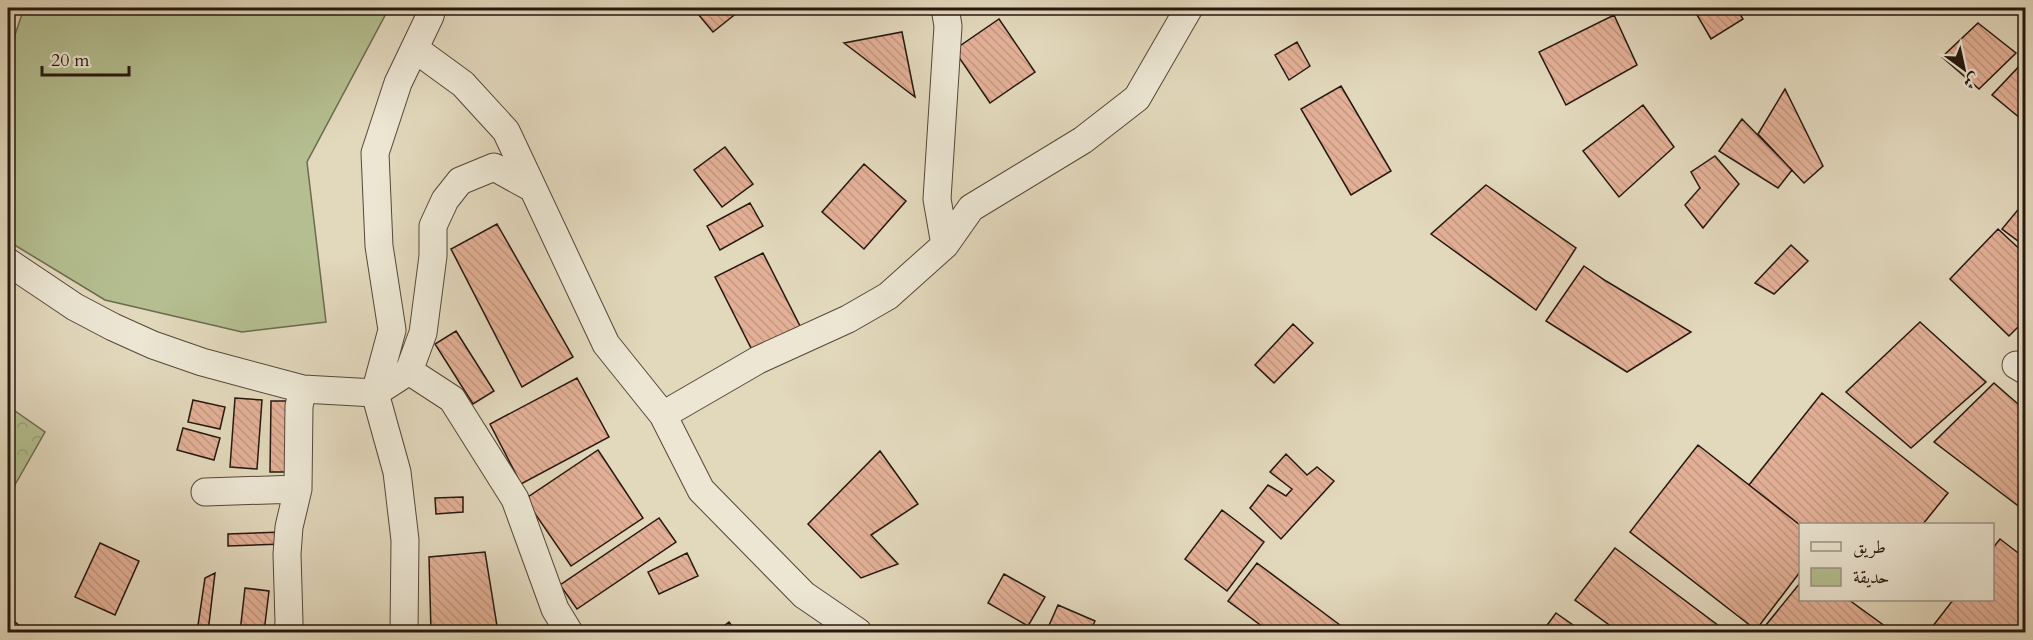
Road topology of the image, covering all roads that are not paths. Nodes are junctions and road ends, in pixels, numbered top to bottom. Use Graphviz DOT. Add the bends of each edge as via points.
graph roads {
  1 [pos="432,8"];
  2 [pos="945,8"];
  3 [pos="1189,8"];
  4 [pos="415,49"];
  5 [pos="532,188"];
  6 [pos="945,245"];
  7 [pos="8,262"];
  8 [pos="409,370"];
  9 [pos="303,390"];
  10 [pos="375,393"];
  11 [pos="663,415"];
  12 [pos="298,489"];
  13 [pos="205,492"];
  14 [pos="288,633"];
  15 [pos="404,633"];
  16 [pos="569,633"];
  17 [pos="858,633"];
  1 -- 4 [label="street"];
  2 -- 6 [label="street" via="948,26 937,199"];
  3 -- 6 [label="street" via="1137,98 1083,140 971,208"];
  4 -- 5 [label="street" via="463,84 506,131"];
  4 -- 10 [label="street" via="398,83 375,153 378,246 392,330"];
  5 -- 8 [label="street" via="494,167 460,181 445,200 433,226 423,333"];
  5 -- 11 [label="street" via="606,344"];
  6 -- 11 [label="street" via="888,296 758,360"];
  7 -- 9 [label="street" via="75,307 153,345"];
  8 -- 10 [label="street"];
  8 -- 16 [label="street" via="452,399 515,499 555,609"];
  9 -- 10 [label="street"];
  9 -- 12 [label="street" via="299,406"];
  10 -- 15 [label="street" via="397,472 405,540"];
  11 -- 17 [label="street" via="701,490 804,595"];
  12 -- 13 [label="street"];
  12 -- 14 [label="street" via="287,554"];
}
